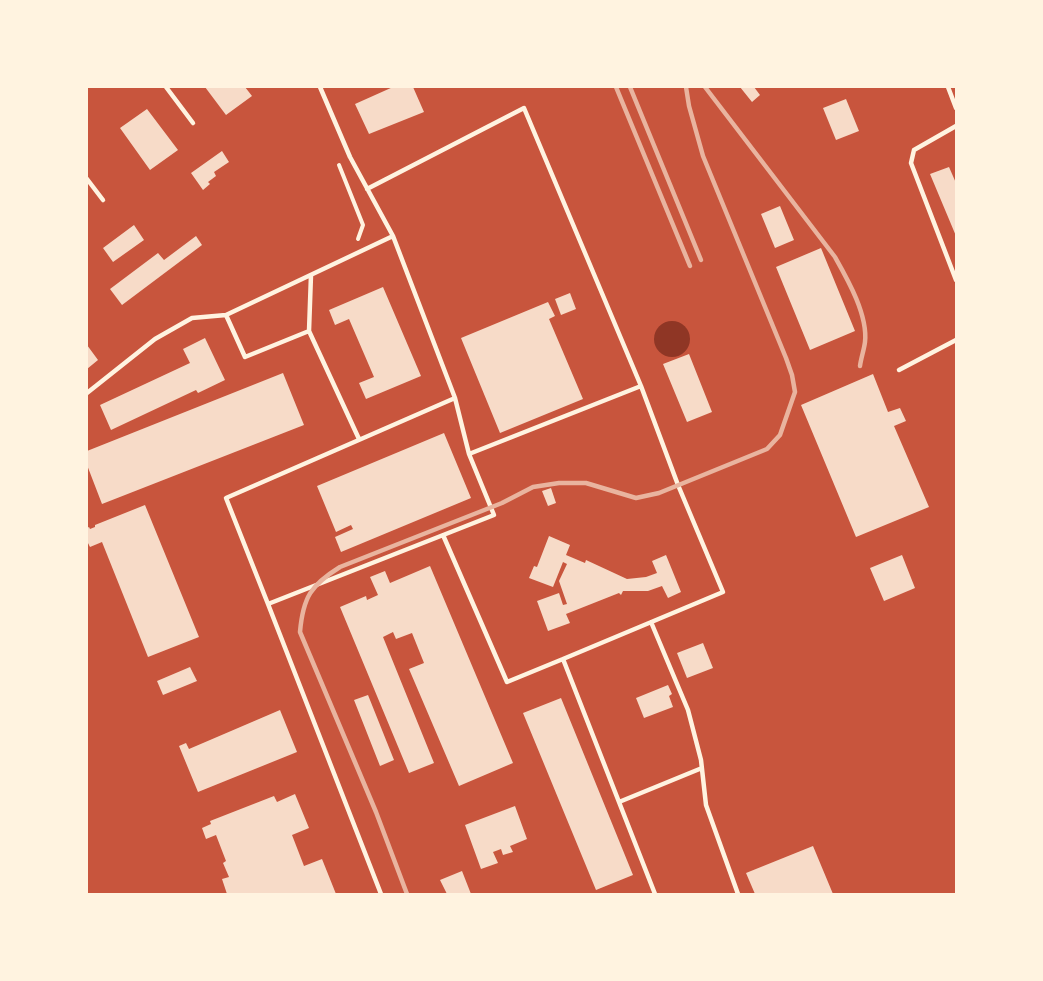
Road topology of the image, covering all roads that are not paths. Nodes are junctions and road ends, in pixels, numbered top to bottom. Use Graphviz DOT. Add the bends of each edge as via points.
graph roads {
  1 [pos="166,87"];
  2 [pos="320,87"];
  3 [pos="948,87"];
  4 [pos="956,108"];
  5 [pos="193,123"];
  6 [pos="956,126"];
  7 [pos="87,179"];
  8 [pos="367,189"];
  9 [pos="103,200"];
  10 [pos="393,236"];
  11 [pos="311,275"];
  12 [pos="956,280"];
  13 [pos="226,315"];
  14 [pos="309,331"];
  15 [pos="956,340"];
  16 [pos="899,370"];
  17 [pos="641,386"];
  18 [pos="87,393"];
  19 [pos="455,398"];
  20 [pos="358,439"];
  21 [pos="469,454"];
  22 [pos="443,535"];
  23 [pos="267,604"];
  24 [pos="651,622"];
  25 [pos="563,659"];
  26 [pos="702,768"];
  27 [pos="619,802"];
  28 [pos="381,894"];
  29 [pos="655,894"];
  30 [pos="738,894"];
  1 -- 5 [label="lane"];
  2 -- 8 [label="lane"];
  3 -- 4 [label="lane"];
  6 -- 12 [label="lane" via="914,150 911,163"];
  7 -- 9 [label="lane"];
  8 -- 10 [label="lane"];
  8 -- 17 [label="lane" via="524,108"];
  10 -- 11 [label="lane"];
  10 -- 19 [label="lane"];
  11 -- 13 [label="lane"];
  11 -- 14 [label="lane"];
  13 -- 14 [label="lane" via="245,357"];
  13 -- 18 [label="lane" via="192,318 164,333"];
  14 -- 20 [label="lane"];
  15 -- 16 [label="lane"];
  17 -- 21 [label="lane"];
  17 -- 24 [label="lane" via="723,592"];
  19 -- 20 [label="lane"];
  19 -- 21 [label="lane"];
  20 -- 23 [label="lane" via="226,498"];
  21 -- 22 [label="lane" via="494,515"];
  22 -- 23 [label="lane"];
  22 -- 25 [label="lane" via="507,682"];
  23 -- 28 [label="lane"];
  24 -- 25 [label="lane"];
  24 -- 26 [label="lane" via="688,710"];
  25 -- 27 [label="lane"];
  26 -- 27 [label="lane"];
  26 -- 30 [label="lane" via="706,806"];
  27 -- 29 [label="lane"];
}
